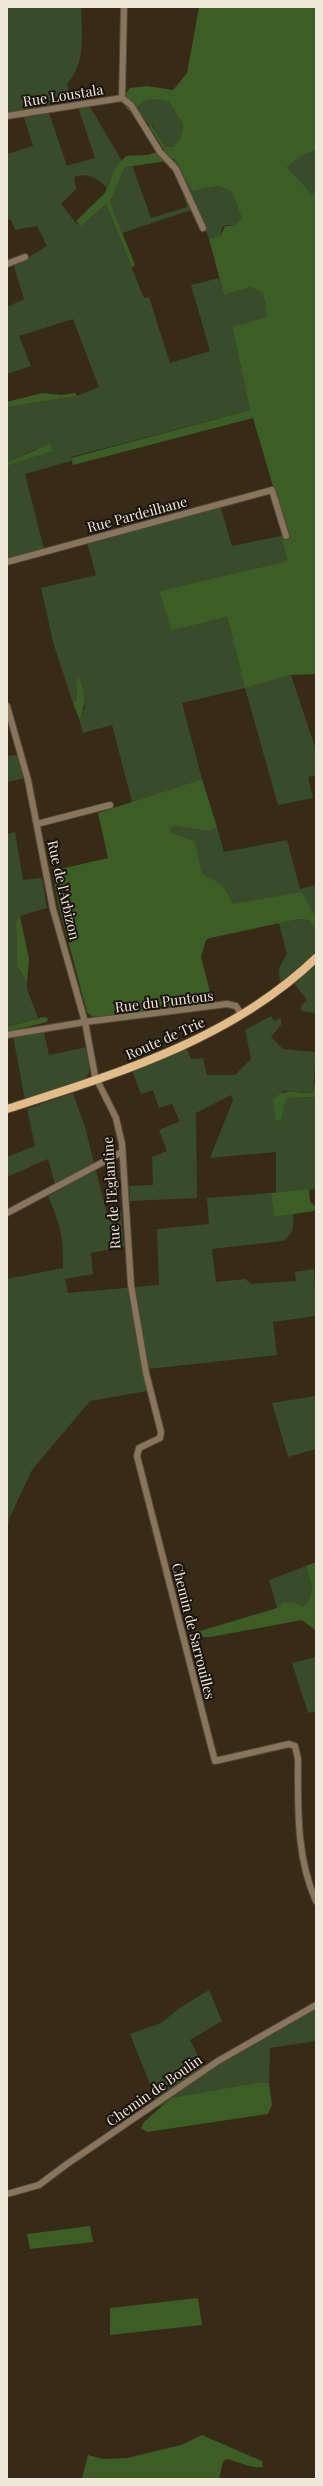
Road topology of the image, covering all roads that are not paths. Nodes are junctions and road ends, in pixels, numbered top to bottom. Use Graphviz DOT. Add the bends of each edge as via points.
graph roads {
  1 [pos="124,7"];
  2 [pos="122,98"];
  3 [pos="7,116"];
  4 [pos="203,228"];
  5 [pos="25,257"];
  6 [pos="7,264"];
  7 [pos="286,536"];
  8 [pos="7,562"];
  9 [pos="7,706"];
  10 [pos="110,805"];
  11 [pos="37,824"];
  12 [pos="316,958"];
  13 [pos="241,1014"];
  14 [pos="84,1022"];
  15 [pos="7,1035"];
  16 [pos="96,1080"];
  17 [pos="7,1110"];
  18 [pos="122,1152"];
  19 [pos="7,1213"];
  20 [pos="131,1285"];
  21 [pos="316,1901"];
  22 [pos="316,2005"];
  23 [pos="7,2194"];
  1 -- 2 [label="street"];
  2 -- 3 [label="street, Rue Loustala"];
  2 -- 4 [label="street" via="131,105 160,152 176,169"];
  5 -- 6 [label="street"];
  7 -- 8 [label="street, Rue Pardeilhane" via="272,490"];
  9 -- 11 [label="street, Rue de l'Arbizon" via="18,739"];
  10 -- 11 [label="street"];
  11 -- 14 [label="street, Rue de l'Arbizon" via="53,909"];
  12 -- 13 [label="main road, Route de Trie" via="279,991"];
  13 -- 14 [label="street, Rue du Puntous" via="236,1006 227,1004"];
  13 -- 16 [label="main road, Route de Trie" via="170,1052"];
  14 -- 15 [label="street, Rue du Puntous"];
  14 -- 16 [label="street, Rue de l'Arbizon"];
  16 -- 17 [label="main road, Route de Trie"];
  16 -- 18 [label="street, Rue de l'Eglantine" via="116,1118"];
  18 -- 19 [label="street"];
  18 -- 20 [label="street, Rue de l'Eglantine"];
  20 -- 21 [label="street, Chemin de Sarrouilles" via="146,1373 161,1432 160,1438 139,1448 137,1456 215,1761 289,1744 295,1746 298,1759 301,1851 307,1880"];
  22 -- 23 [label="street, Chemin de Boulin" via="218,2061 39,2185"];
}
